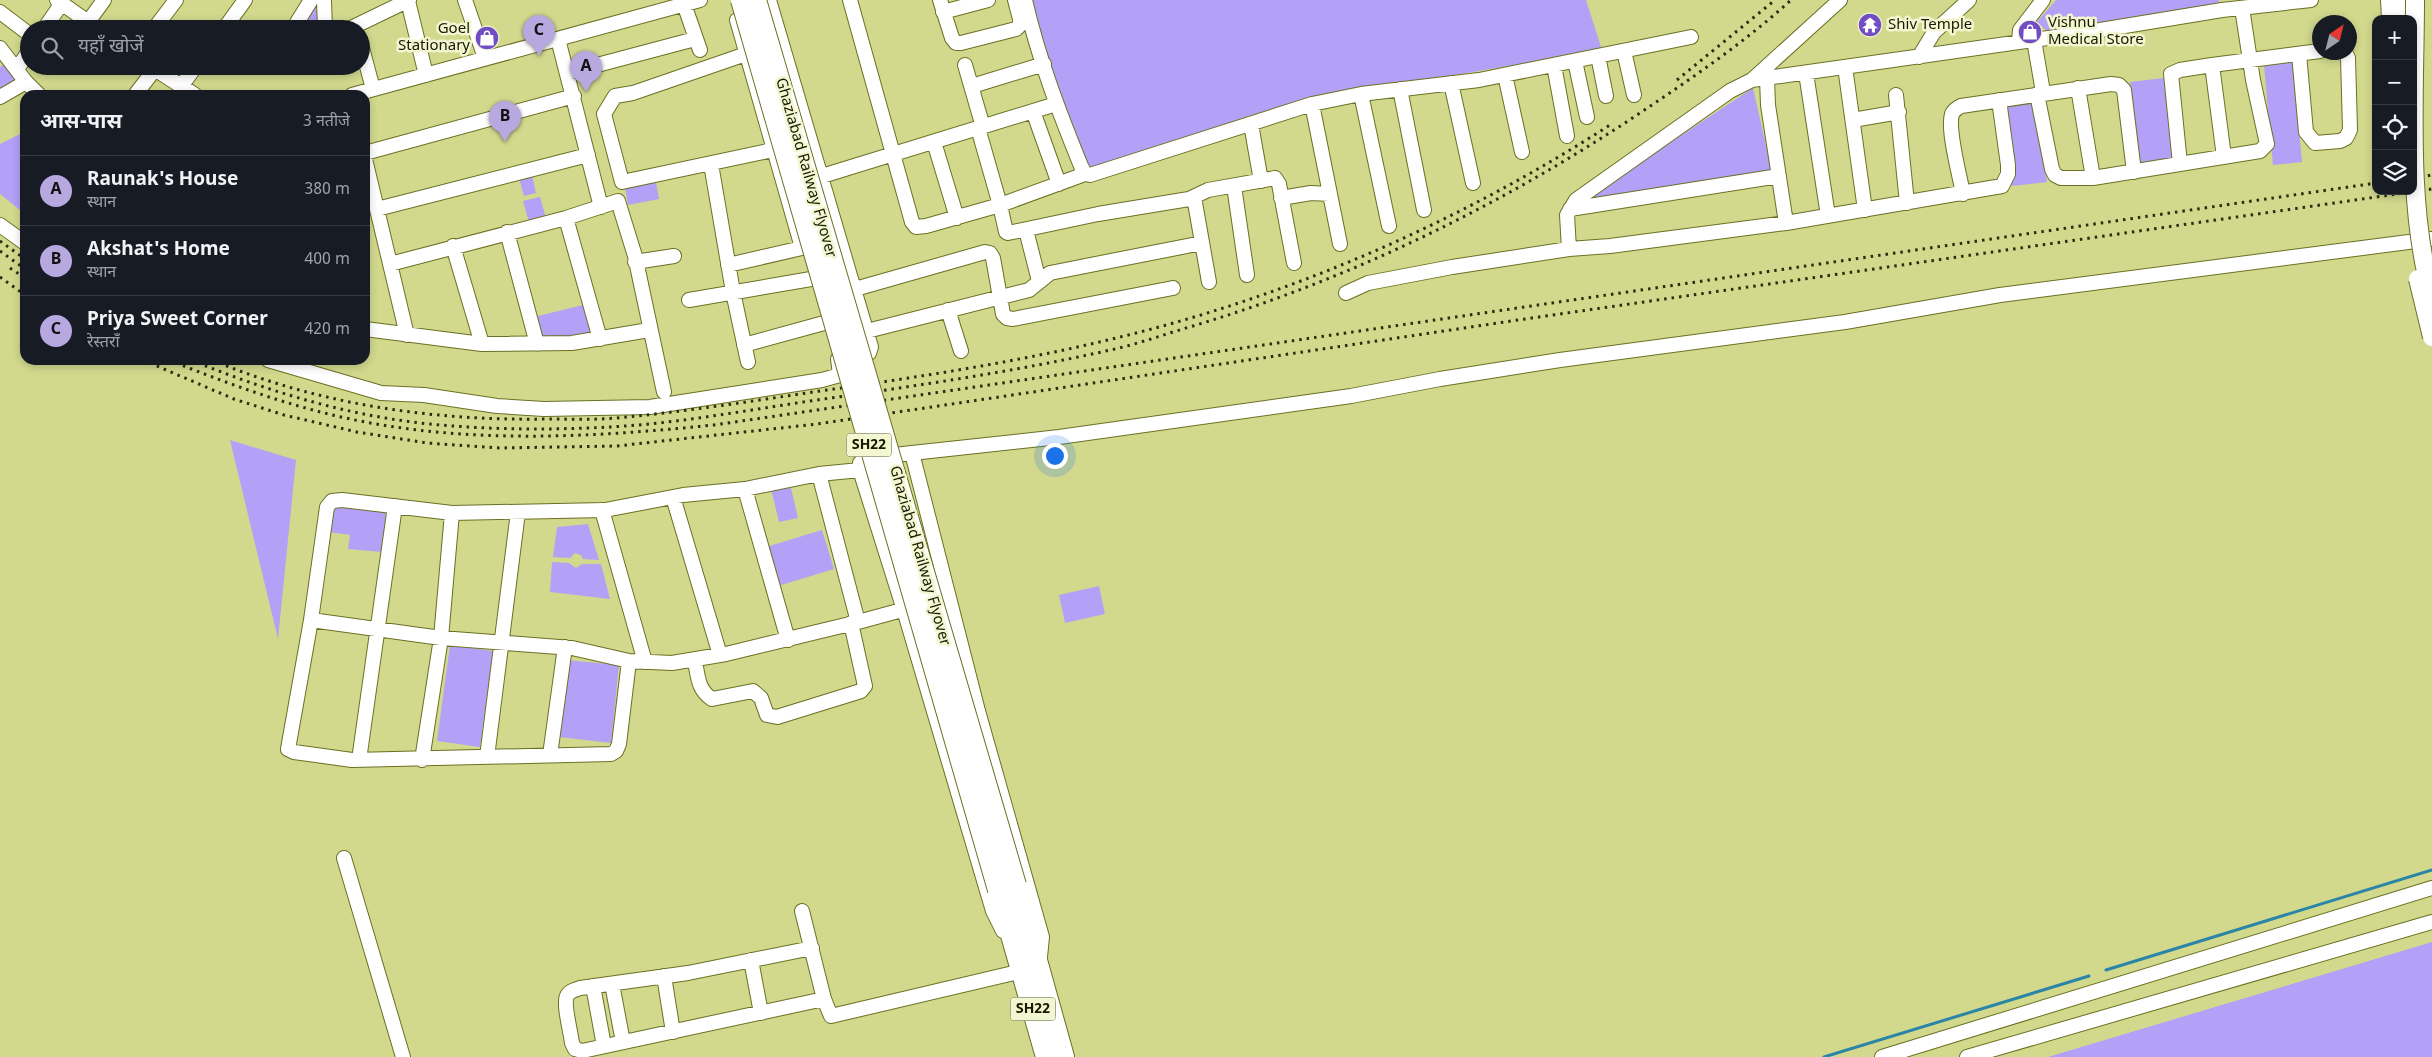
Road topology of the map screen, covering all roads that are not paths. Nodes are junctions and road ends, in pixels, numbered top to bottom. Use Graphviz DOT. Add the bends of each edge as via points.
graph roads {
  1 [pos="104,0"];
  2 [pos="176,0"];
  3 [pos="245,0"];
  4 [pos="311,0"];
  5 [pos="324,0"];
  6 [pos="700,0"];
  7 [pos="732,0"];
  8 [pos="741,0"];
  9 [pos="756,0"];
  10 [pos="769,0"];
  11 [pos="850,0"];
  12 [pos="988,0"];
  13 [pos="1015,0"];
  14 [pos="1025,0"];
  15 [pos="1840,0"];
  16 [pos="1969,0"];
  17 [pos="2043,0"];
  18 [pos="2311,0"];
  19 [pos="2388,0"];
  20 [pos="2400,0"];
  21 [pos="2415,0"];
  22 [pos="468,1"];
  23 [pos="60,2"];
  24 [pos="401,2"];
  25 [pos="684,4"];
  26 [pos="2222,5"];
  27 [pos="942,6"];
  28 [pos="2242,8"];
  29 [pos="0,12"];
  30 [pos="2389,15"];
  31 [pos="2400,15"];
  32 [pos="49,20"];
  33 [pos="86,20"];
  34 [pos="95,20"];
  35 [pos="161,20"];
  36 [pos="231,20"];
  37 [pos="299,20"];
  38 [pos="325,20"];
  39 [pos="368,20"];
  40 [pos="20,27"];
  41 [pos="1691,37"];
  42 [pos="558,39"];
  43 [pos="2034,40"];
  44 [pos="2019,42"];
  45 [pos="0,48"];
  46 [pos="1624,51"];
  47 [pos="2312,52"];
  48 [pos="746,54"];
  49 [pos="2299,54"];
  50 [pos="1598,56"];
  51 [pos="1918,57"];
  52 [pos="485,58"];
  53 [pos="2250,60"];
  54 [pos="2348,60"];
  55 [pos="1575,61"];
  56 [pos="20,64"];
  57 [pos="1044,64"];
  58 [pos="1554,65"];
  59 [pos="2212,65"];
  60 [pos="965,66"];
  61 [pos="1845,67"];
  62 [pos="17,69"];
  63 [pos="1806,72"];
  64 [pos="20,73"];
  65 [pos="567,73"];
  66 [pos="426,74"];
  67 [pos="21,75"];
  68 [pos="148,75"];
  69 [pos="165,75"];
  70 [pos="189,75"];
  71 [pos="369,75"];
  72 [pos="1505,75"];
  73 [pos="1767,78"];
  74 [pos="1752,80"];
  75 [pos="26,82"];
  76 [pos="1451,83"];
  77 [pos="182,85"];
  78 [pos="972,86"];
  79 [pos="2078,88"];
  80 [pos="373,89"];
  81 [pos="1400,89"];
  82 [pos="34,90"];
  83 [pos="138,90"];
  84 [pos="188,90"];
  85 [pos="370,90"];
  86 [pos="2040,93"];
  87 [pos="1361,94"];
  88 [pos="1896,94"];
  89 [pos="574,96"];
  90 [pos="1606,96"];
  91 [pos="1634,96"];
  92 [pos="0,97"];
  93 [pos="1999,100"];
  94 [pos="1056,104"];
  95 [pos="1312,104"];
  96 [pos="1033,111"];
  97 [pos="1899,112"];
  98 [pos="1587,116"];
  99 [pos="1853,120"];
  100 [pos="1251,124"];
  101 [pos="980,127"];
  102 [pos="1567,136"];
  103 [pos="811,142"];
  104 [pos="934,142"];
  105 [pos="773,150"];
  106 [pos="370,152"];
  107 [pos="1522,152"];
  108 [pos="893,154"];
  109 [pos="588,155"];
  110 [pos="2224,157"];
  111 [pos="711,164"];
  112 [pos="2180,164"];
  113 [pos="2134,172"];
  114 [pos="1085,174"];
  115 [pos="822,176"];
  116 [pos="1779,176"];
  117 [pos="2093,178"];
  118 [pos="370,180"];
  119 [pos="1261,181"];
  120 [pos="1473,183"];
  121 [pos="1059,184"];
  122 [pos="1234,186"];
  123 [pos="1330,194"];
  124 [pos="1963,194"];
  125 [pos="2406,195"];
  126 [pos="1194,197"];
  127 [pos="1281,198"];
  128 [pos="1907,203"];
  129 [pos="1000,205"];
  130 [pos="601,207"];
  131 [pos="377,209"];
  132 [pos="1570,209"];
  133 [pos="1424,210"];
  134 [pos="1865,210"];
  135 [pos="1828,216"];
  136 [pos="566,218"];
  137 [pos="957,218"];
  138 [pos="1786,223"];
  139 [pos="0,225"];
  140 [pos="1389,226"];
  141 [pos="1026,230"];
  142 [pos="507,232"];
  143 [pos="20,239"];
  144 [pos="2432,239"];
  145 [pos="1202,243"];
  146 [pos="1340,244"];
  147 [pos="453,246"];
  148 [pos="802,248"];
  149 [pos="1569,249"];
  150 [pos="674,256"];
  151 [pos="636,262"];
  152 [pos="1294,263"];
  153 [pos="390,264"];
  154 [pos="728,265"];
  155 [pos="1247,275"];
  156 [pos="811,279"];
  157 [pos="1039,280"];
  158 [pos="1209,282"];
  159 [pos="1173,288"];
  160 [pos="855,289"];
  161 [pos="733,292"];
  162 [pos="1346,293"];
  163 [pos="2432,294"];
  164 [pos="1001,297"];
  165 [pos="689,300"];
  166 [pos="948,310"];
  167 [pos="824,323"];
  168 [pos="370,330"];
  169 [pos="649,330"];
  170 [pos="867,331"];
  171 [pos="407,335"];
  172 [pos="2432,337"];
  173 [pos="600,339"];
  174 [pos="482,344"];
  175 [pos="537,344"];
  176 [pos="744,345"];
  177 [pos="961,350"];
  178 [pos="838,358"];
  179 [pos="748,362"];
  180 [pos="285,365"];
  181 [pos="664,392"];
  182 [pos="912,453"];
  183 [pos="860,470"];
  184 [pos="818,474"];
  185 [pos="745,489"];
  186 [pos="673,497"];
  187 [pos="395,506"];
  188 [pos="602,510"];
  189 [pos="518,512"];
  190 [pos="452,513"];
  191 [pos="949,598"];
  192 [pos="904,610"];
  193 [pos="311,620"];
  194 [pos="855,623"];
  195 [pos="378,630"];
  196 [pos="441,638"];
  197 [pos="788,640"];
  198 [pos="502,642"];
  199 [pos="565,647"];
  200 [pos="720,655"];
  201 [pos="629,660"];
  202 [pos="695,661"];
  203 [pos="645,662"];
  204 [pos="550,756"];
  205 [pos="487,757"];
  206 [pos="359,760"];
  207 [pos="422,760"];
  208 [pos="344,858"];
  209 [pos="1007,887"];
  210 [pos="2432,888"];
  211 [pos="802,911"];
  212 [pos="2432,922"];
  213 [pos="812,948"];
  214 [pos="750,960"];
  215 [pos="1026,967"];
  216 [pos="664,976"];
  217 [pos="612,984"];
  218 [pos="592,986"];
  219 [pos="824,999"];
  220 [pos="761,1013"];
  221 [pos="673,1032"];
  222 [pos="623,1042"];
  223 [pos="604,1046"];
  224 [pos="1057,1056"];
  225 [pos="403,1057"];
  226 [pos="1882,1057"];
  227 [pos="1967,1057"];
  1 -- 34 [label="street"];
  2 -- 35 [label="street"];
  3 -- 36 [label="street"];
  4 -- 37 [label="street"];
  5 -- 38 [label="street"];
  6 -- 25 [label="street"];
  7 -- 48 [label="street"];
  8 -- 209 [label="highway, Ghaziabad Railway Flyover / SH22, bridge"];
  9 -- 209 [label="highway, Ghaziabad Railway Flyover / SH22, bridge"];
  10 -- 103 [label="street"];
  11 -- 108 [label="street"];
  12 -- 27 [label="street"];
  13 -- 27 [label="street" via="1020,25 961,43 952,38"];
  14 -- 57 [label="street"];
  15 -- 74 [label="street"];
  16 -- 51 [label="street" via="1934,32"];
  17 -- 44 [label="street" via="2020,30"];
  18 -- 28 [label="street"];
  19 -- 30 [label="street"];
  20 -- 31 [label="main road"];
  21 -- 163 [label="main road, bridge" via="2415,167"];
  22 -- 52 [label="street"];
  23 -- 32 [label="street"];
  23 -- 33 [label="street"];
  24 -- 39 [label="street"];
  24 -- 66 [label="street"];
  25 -- 42 [label="street"];
  25 -- 65 [label="street" via="698,44"];
  26 -- 28 [label="street"];
  26 -- 43 [label="street"];
  28 -- 53 [label="street"];
  29 -- 40 [label="street"];
  41 -- 46 [label="street"];
  42 -- 52 [label="street"];
  42 -- 65 [label="street"];
  43 -- 44 [label="street"];
  43 -- 86 [label="street"];
  44 -- 51 [label="street"];
  45 -- 62 [label="street"];
  46 -- 50 [label="street"];
  46 -- 91 [label="street"];
  47 -- 49 [label="street"];
  48 -- 105 [label="street"];
  48 -- 111 [label="street" via="633,93 615,96 604,114 622,182"];
  49 -- 53 [label="street"];
  49 -- 54 [label="street" via="2306,132 2315,143 2340,141 2350,130"];
  50 -- 55 [label="street"];
  50 -- 90 [label="street"];
  51 -- 61 [label="street"];
  52 -- 66 [label="street"];
  53 -- 59 [label="street"];
  53 -- 110 [label="street" via="2267,144 2260,152"];
  55 -- 58 [label="street"];
  55 -- 98 [label="street"];
  56 -- 62 [label="street"];
  57 -- 78 [label="street"];
  57 -- 94 [label="street"];
  58 -- 72 [label="street"];
  58 -- 102 [label="street"];
  59 -- 110 [label="street"];
  59 -- 112 [label="street" via="2170,74"];
  60 -- 78 [label="street"];
  61 -- 63 [label="street"];
  61 -- 99 [label="street"];
  62 -- 64 [label="street"];
  63 -- 73 [label="street"];
  63 -- 135 [label="street"];
  65 -- 89 [label="street"];
  66 -- 80 [label="street"];
  67 -- 75 [label="street"];
  68 -- 83 [label="street"];
  69 -- 77 [label="street"];
  70 -- 77 [label="street"];
  71 -- 80 [label="street"];
  72 -- 76 [label="street"];
  72 -- 107 [label="street"];
  73 -- 74 [label="street"];
  73 -- 116 [label="street"];
  74 -- 132 [label="street" via="1730,91 1576,200"];
  75 -- 82 [label="street"];
  75 -- 92 [label="street"];
  76 -- 81 [label="street"];
  76 -- 120 [label="street"];
  77 -- 84 [label="street"];
  78 -- 101 [label="street"];
  79 -- 86 [label="street"];
  79 -- 113 [label="street" via="2114,84 2124,90"];
  79 -- 117 [label="street"];
  80 -- 85 [label="street"];
  81 -- 87 [label="street"];
  81 -- 133 [label="street"];
  86 -- 93 [label="street"];
  86 -- 117 [label="street" via="2055,175 2061,178"];
  87 -- 95 [label="street"];
  87 -- 140 [label="street"];
  88 -- 97 [label="street"];
  89 -- 106 [label="street"];
  89 -- 109 [label="street"];
  93 -- 124 [label="street" via="2008,165 2006,182 2002,186"];
  93 -- 124 [label="street" via="1961,106 1951,116"];
  94 -- 96 [label="street"];
  94 -- 114 [label="street"];
  95 -- 100 [label="street"];
  95 -- 123 [label="street"];
  96 -- 101 [label="street"];
  96 -- 121 [label="street"];
  97 -- 99 [label="street"];
  97 -- 128 [label="street"];
  99 -- 134 [label="street"];
  100 -- 114 [label="street" via="1095,174"];
  100 -- 119 [label="street"];
  101 -- 104 [label="street"];
  101 -- 129 [label="street"];
  103 -- 105 [label="street"];
  103 -- 115 [label="street"];
  104 -- 108 [label="street"];
  104 -- 137 [label="street"];
  105 -- 111 [label="street"];
  105 -- 148 [label="street"];
  108 -- 115 [label="street"];
  108 -- 137 [label="street" via="916,227"];
  109 -- 130 [label="street"];
  109 -- 131 [label="street"];
  110 -- 112 [label="street"];
  111 -- 154 [label="street"];
  112 -- 113 [label="street"];
  113 -- 117 [label="street"];
  114 -- 121 [label="street"];
  115 -- 160 [label="street"];
  116 -- 132 [label="street"];
  116 -- 138 [label="street"];
  118 -- 131 [label="street"];
  119 -- 122 [label="street"];
  119 -- 127 [label="street" via="1278,180"];
  121 -- 129 [label="street"];
  122 -- 126 [label="street" via="1208,190"];
  122 -- 155 [label="street"];
  123 -- 127 [label="street" via="1311,193"];
  123 -- 146 [label="street"];
  124 -- 128 [label="street"];
  125 -- 172 [label="main road, bridge" via="2414,265"];
  126 -- 141 [label="street"];
  126 -- 145 [label="street"];
  127 -- 152 [label="street"];
  128 -- 134 [label="street"];
  129 -- 137 [label="street"];
  129 -- 141 [label="street" via="1006,232"];
  130 -- 136 [label="street"];
  130 -- 151 [label="street" via="618,201"];
  131 -- 153 [label="street"];
  132 -- 149 [label="street" via="1567,215"];
  134 -- 135 [label="street"];
  135 -- 138 [label="street"];
  136 -- 142 [label="street"];
  136 -- 173 [label="street"];
  138 -- 149 [label="street"];
  139 -- 143 [label="street"];
  141 -- 157 [label="street"];
  142 -- 147 [label="street"];
  142 -- 175 [label="street"];
  144 -- 182 [label="street" via="2000,295 1845,322 1560,360 1351,396 1059,437"];
  145 -- 157 [label="street" via="1050,273"];
  145 -- 158 [label="street"];
  147 -- 153 [label="street"];
  147 -- 174 [label="street"];
  148 -- 154 [label="street"];
  148 -- 156 [label="street"];
  149 -- 162 [label="street" via="1385,279"];
  150 -- 151 [label="street"];
  151 -- 169 [label="street"];
  153 -- 171 [label="street"];
  154 -- 161 [label="street"];
  156 -- 161 [label="street"];
  156 -- 167 [label="street"];
  157 -- 164 [label="street" via="1029,290"];
  159 -- 164 [label="street" via="1013,319 1003,314"];
  160 -- 164 [label="street" via="985,252 993,258"];
  160 -- 170 [label="street"];
  161 -- 165 [label="street"];
  161 -- 176 [label="street"];
  164 -- 166 [label="street"];
  166 -- 170 [label="street"];
  166 -- 177 [label="street"];
  167 -- 176 [label="street"];
  167 -- 178 [label="street" via="833,354"];
  168 -- 171 [label="street"];
  169 -- 173 [label="street"];
  169 -- 181 [label="street"];
  170 -- 178 [label="street" via="871,347 869,353"];
  171 -- 174 [label="street"];
  173 -- 175 [label="street" via="572,344"];
  174 -- 175 [label="street"];
  176 -- 179 [label="street"];
  178 -- 180 [label="street" via="840,375 822,380 650,407 561,409 497,406 424,395 381,393"];
  182 -- 183 [label="street" via="867,458 860,463"];
  182 -- 191 [label="street"];
  183 -- 184 [label="street"];
  183 -- 192 [label="street"];
  184 -- 185 [label="street"];
  184 -- 194 [label="street"];
  185 -- 186 [label="street"];
  185 -- 197 [label="street"];
  186 -- 188 [label="street"];
  186 -- 200 [label="street"];
  187 -- 190 [label="street"];
  187 -- 193 [label="street" via="342,500 332,501 327,507"];
  187 -- 195 [label="street"];
  188 -- 189 [label="street"];
  188 -- 203 [label="street"];
  189 -- 190 [label="street"];
  189 -- 198 [label="street"];
  190 -- 196 [label="street"];
  191 -- 192 [label="street"];
  191 -- 215 [label="street" via="1042,937"];
  192 -- 194 [label="street"];
  192 -- 215 [label="street" via="993,911"];
  193 -- 195 [label="street"];
  193 -- 206 [label="street" via="288,748 294,752"];
  194 -- 197 [label="street"];
  194 -- 202 [label="street" via="865,686 861,691 777,717 767,714 761,698 753,691 712,699 704,694 699,686"];
  195 -- 196 [label="street"];
  195 -- 206 [label="street"];
  196 -- 198 [label="street"];
  196 -- 207 [label="street"];
  197 -- 200 [label="street"];
  198 -- 199 [label="street"];
  198 -- 205 [label="street"];
  199 -- 201 [label="street"];
  199 -- 204 [label="street"];
  200 -- 202 [label="street"];
  201 -- 203 [label="street"];
  201 -- 204 [label="street" via="616,751 611,754"];
  202 -- 203 [label="street"];
  204 -- 205 [label="street"];
  205 -- 207 [label="street"];
  206 -- 207 [label="street"];
  208 -- 225 [label="street"];
  209 -- 215 [label="highway, Ghaziabad Railway Flyover / SH22"];
  210 -- 226 [label="street"];
  211 -- 213 [label="street"];
  212 -- 227 [label="street"];
  213 -- 214 [label="street"];
  213 -- 219 [label="street"];
  214 -- 216 [label="street"];
  214 -- 220 [label="street"];
  215 -- 219 [label="street" via="834,1017"];
  215 -- 224 [label="highway, SH22"];
  216 -- 217 [label="street"];
  216 -- 221 [label="street"];
  217 -- 218 [label="street"];
  217 -- 222 [label="street"];
  218 -- 223 [label="street"];
  218 -- 223 [label="street" via="570,992 566,997 572,1043 575,1049 582,1051"];
  219 -- 220 [label="street"];
  220 -- 221 [label="street"];
  221 -- 222 [label="street"];
  222 -- 223 [label="street"];
}
